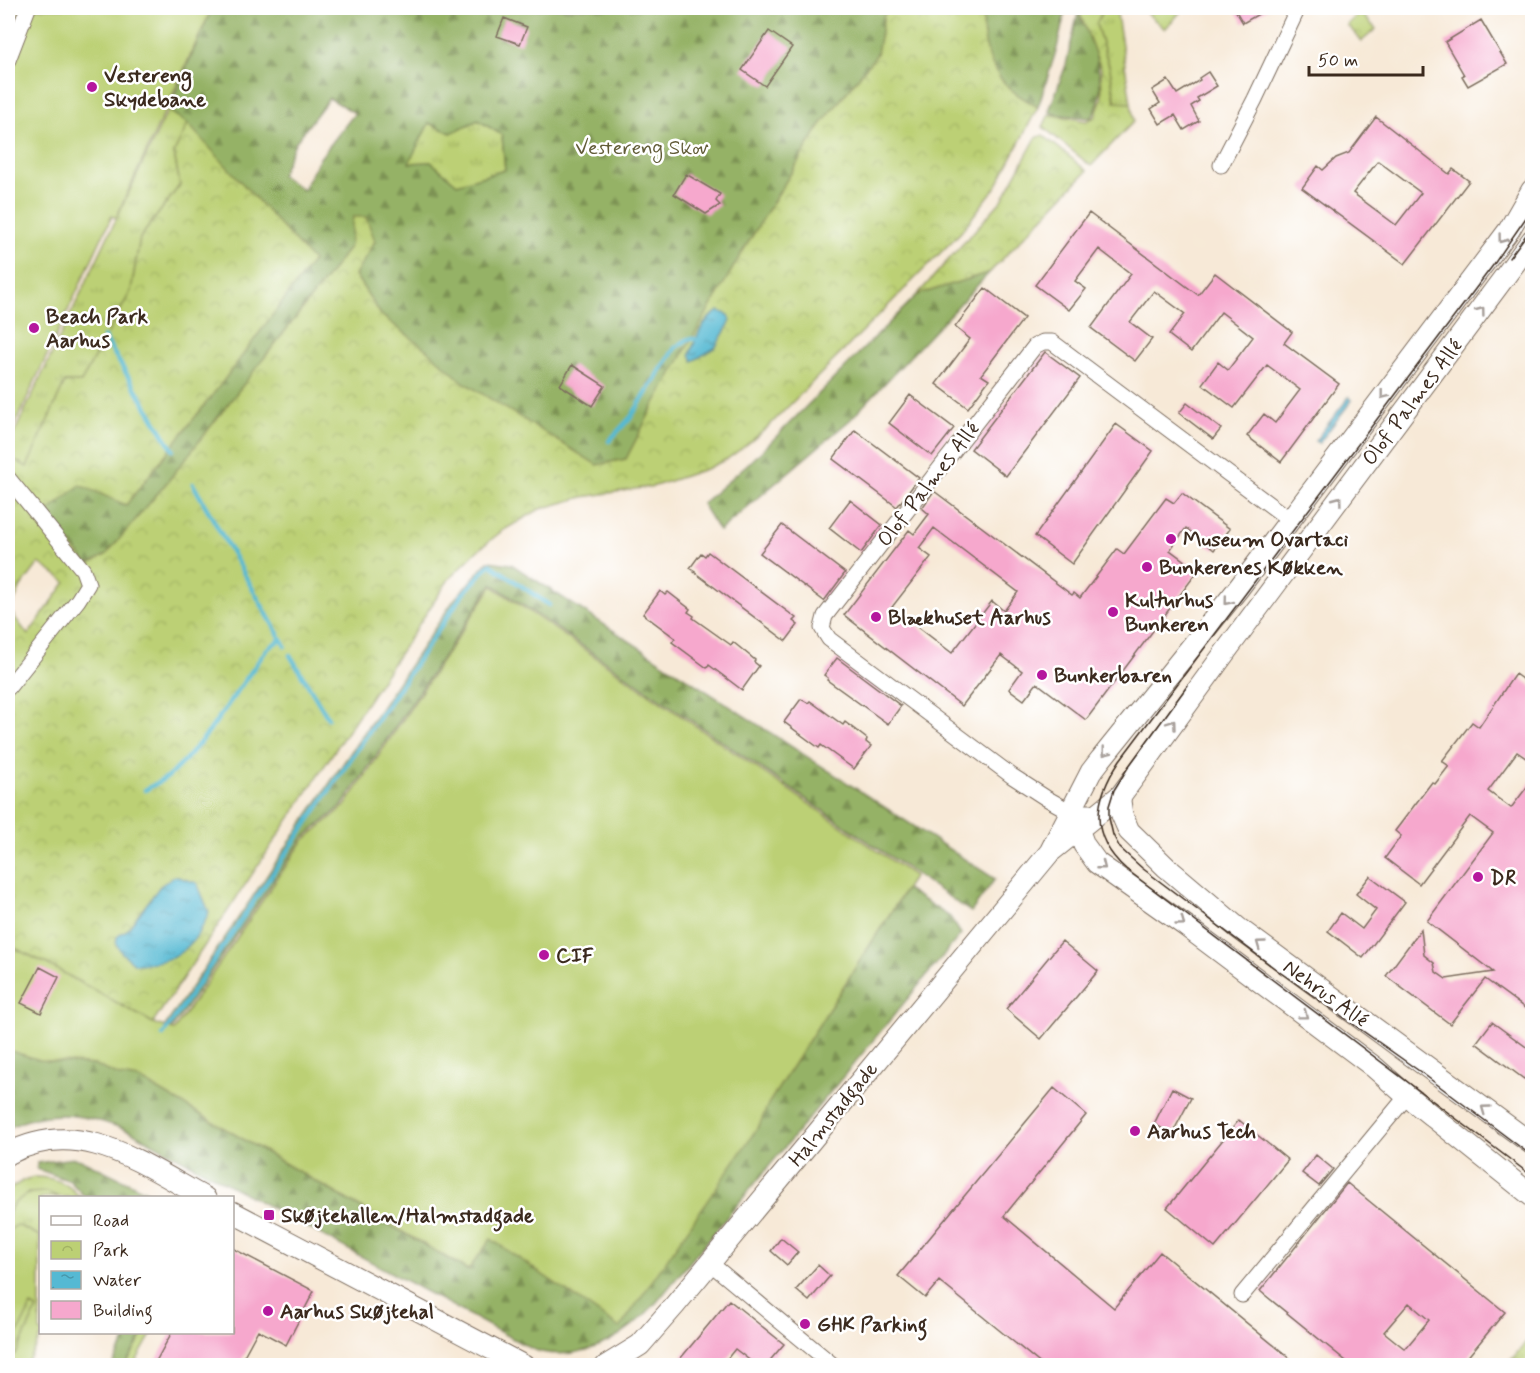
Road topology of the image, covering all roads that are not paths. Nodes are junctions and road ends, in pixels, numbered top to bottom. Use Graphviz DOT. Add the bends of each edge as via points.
graph roads {
  1 [pos="28,8"];
  2 [pos="1298,8"];
  3 [pos="8,60"];
  4 [pos="1221,165"];
  5 [pos="1533,190"];
  6 [pos="1533,240"];
  7 [pos="8,478"];
  8 [pos="1290,520"];
  9 [pos="8,688"];
  10 [pos="1121,795"];
  11 [pos="1075,821"];
  12 [pos="1407,1096"];
  13 [pos="1533,1144"];
  14 [pos="8,1154"];
  15 [pos="204,1196"];
  16 [pos="1533,1196"];
  17 [pos="234,1213"];
  18 [pos="710,1263"];
  19 [pos="1242,1295"];
  20 [pos="524,1365"];
  21 [pos="606,1365"];
  22 [pos="834,1365"];
  1 -- 3 [label="street"];
  2 -- 4 [label="street"];
  5 -- 8 [label="street, Olof Palmes Allé, one-way" via="1509,230"];
  10 -- 6 [label="street, Olof Palmes Allé, one-way"];
  7 -- 9 [label="street" via="83,570 88,584"];
  8 -- 11 [label="street, Olof Palmes Allé, one-way" via="1091,772"];
  8 -- 11 [label="street, Olof Palmes Allé" via="1052,342 1043,342 1035,346 825,616 822,628 829,639"];
  10 -- 11 [label="street, Halmstadgade" via="1101,812"];
  13 -- 10 [label="street, Nehrus Allé, one-way" via="1238,928 1129,831 1122,814"];
  11 -- 12 [label="street, Nehrus Allé, one-way" via="1084,845 1097,862 1374,1067"];
  11 -- 18 [label="street, Halmstadgade"];
  12 -- 16 [label="street, Nehrus Allé"];
  12 -- 19 [label="street"];
  14 -- 15 [label="street" via="50,1139 100,1144"];
  17 -- 20 [label="street"];
  18 -- 21 [label="street, Halmstadgade" via="640,1345"];
  18 -- 22 [label="street"];
}
